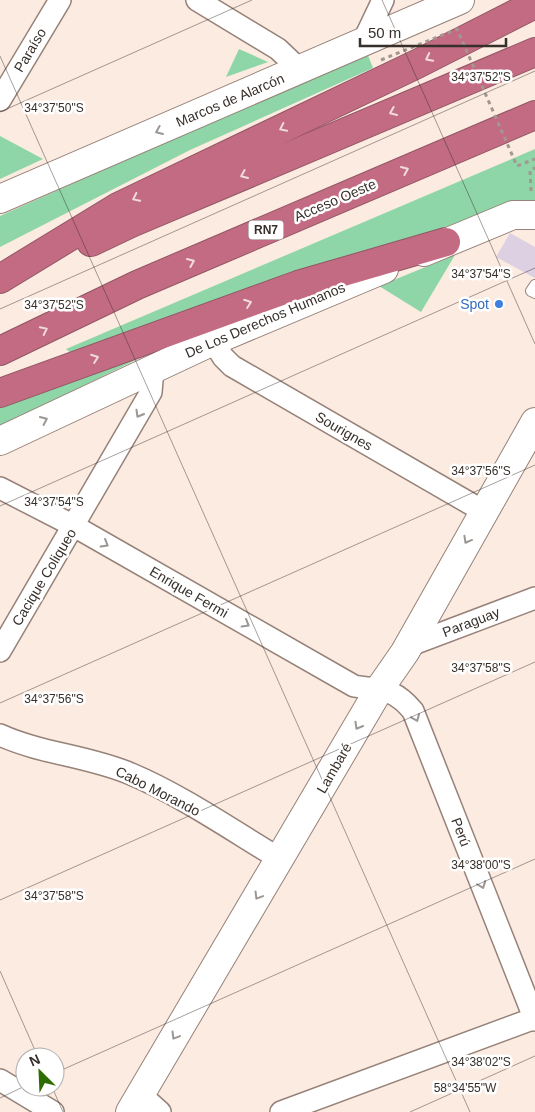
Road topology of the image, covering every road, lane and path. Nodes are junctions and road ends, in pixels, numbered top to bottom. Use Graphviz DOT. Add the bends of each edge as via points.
graph roads {
  1 [pos="60,0"];
  2 [pos="197,0"];
  3 [pos="383,0"];
  4 [pos="460,0"];
  5 [pos="535,4"];
  6 [pos="372,51"];
  7 [pos="535,52"];
  8 [pos="300,70"];
  9 [pos="0,100"];
  10 [pos="535,115"];
  11 [pos="535,159"];
  12 [pos="0,199"];
  13 [pos="535,215"];
  14 [pos="446,242"];
  15 [pos="0,278"];
  16 [pos="535,285"];
  17 [pos="0,286"];
  18 [pos="535,293"];
  19 [pos="213,341"];
  20 [pos="0,351"];
  21 [pos="153,369"];
  22 [pos="0,393"];
  23 [pos="535,422"];
  24 [pos="0,441"];
  25 [pos="0,488"];
  26 [pos="483,511"];
  27 [pos="74,526"];
  28 [pos="535,598"];
  29 [pos="408,646"];
  30 [pos="0,651"];
  31 [pos="380,688"];
  32 [pos="0,735"];
  33 [pos="280,859"];
  34 [pos="535,1019"];
  35 [pos="0,1080"];
  36 [pos="143,1106"];
  37 [pos="53,1112"];
  38 [pos="281,1112"];
  1 -- 9 [label="street, Paraíso"];
  2 -- 8 [label="street" via="278,49"];
  3 -- 6 [label="street"];
  4 -- 6 [label="street, Marcos de Alarcón"];
  5 -- 15 [label="highway, one-way" via="118,207"];
  6 -- 8 [label="street, Marcos de Alarcón"];
  6 -- 11 [label="path, bridge" via="457,28 517,166"];
  7 -- 17 [label="highway, one-way" via="131,223"];
  8 -- 12 [label="street, Marcos de Alarcón, one-way"];
  20 -- 10 [label="highway, Acceso Oeste / RN7, one-way" via="138,285"];
  13 -- 14 [label="street, De Los Derechos Humanos" via="513,215"];
  14 -- 19 [label="street, De Los Derechos Humanos"];
  22 -- 14 [label="highway, one-way" via="298,285"];
  16 -- 18 [label="lane" via="532,291"];
  19 -- 21 [label="street, De Los Derechos Humanos"];
  19 -- 26 [label="street, Sourignes" via="232,366"];
  24 -- 21 [label="street, De Los Derechos Humanos, one-way"];
  21 -- 27 [label="street, Cacique Coliqueo, one-way" via="151,392"];
  23 -- 26 [label="street, Lambaré"];
  25 -- 27 [label="street, Enrique Fermi"];
  26 -- 29 [label="street, Lambaré, one-way"];
  27 -- 30 [label="street, Cacique Coliqueo"];
  27 -- 31 [label="street, Enrique Fermi, one-way" via="354,686"];
  28 -- 29 [label="street, Paraguay"];
  29 -- 31 [label="street, Lambaré"];
  31 -- 33 [label="street, Lambaré, one-way"];
  31 -- 34 [label="street, Perú, one-way" via="402,698 413,711"];
  32 -- 33 [label="street, Cabo Morando" via="132,774"];
  33 -- 36 [label="street, Lambaré, one-way"];
  34 -- 38 [label="street"];
  35 -- 37 [label="street"];
}
